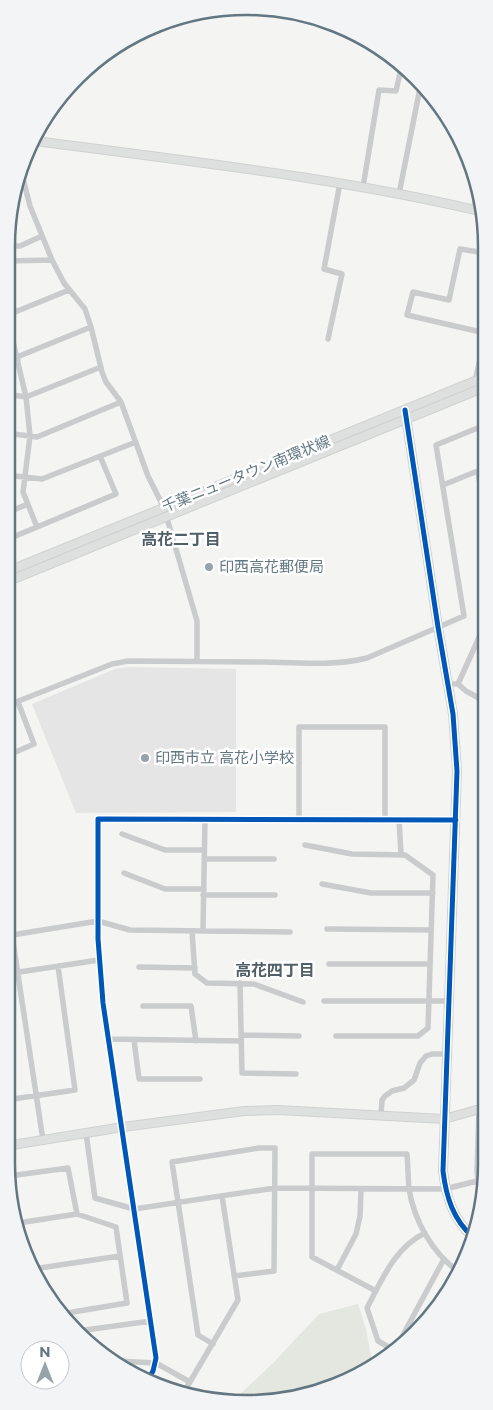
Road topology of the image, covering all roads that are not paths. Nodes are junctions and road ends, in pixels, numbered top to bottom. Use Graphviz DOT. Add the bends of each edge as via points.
graph roads {
  1 [pos="400,73"];
  2 [pos="419,92"];
  3 [pos="40,142"];
  4 [pos="24,183"];
  5 [pos="340,183"];
  6 [pos="363,187"];
  7 [pos="399,194"];
  8 [pos="474,204"];
  9 [pos="473,209"];
  10 [pos="42,236"];
  11 [pos="15,246"];
  12 [pos="478,252"];
  13 [pos="52,260"];
  14 [pos="15,261"];
  15 [pos="69,290"];
  16 [pos="15,310"];
  17 [pos="91,327"];
  18 [pos="478,333"];
  19 [pos="328,339"];
  20 [pos="15,349"];
  21 [pos="17,358"];
  22 [pos="101,367"];
  23 [pos="478,367"];
  24 [pos="478,380"];
  25 [pos="475,381"];
  26 [pos="478,390"];
  27 [pos="15,395"];
  28 [pos="26,396"];
  29 [pos="121,402"];
  30 [pos="405,410"];
  31 [pos="406,419"];
  32 [pos="478,428"];
  33 [pos="15,435"];
  34 [pos="30,436"];
  35 [pos="136,442"];
  36 [pos="100,456"];
  37 [pos="478,471"];
  38 [pos="15,476"];
  39 [pos="25,477"];
  40 [pos="443,485"];
  41 [pos="28,504"];
  42 [pos="164,508"];
  43 [pos="15,509"];
  44 [pos="167,517"];
  45 [pos="37,527"];
  46 [pos="15,536"];
  47 [pos="15,568"];
  48 [pos="15,578"];
  49 [pos="438,627"];
  50 [pos="478,640"];
  51 [pos="197,662"];
  52 [pos="448,684"];
  53 [pos="458,684"];
  54 [pos="478,698"];
  55 [pos="18,702"];
  56 [pos="15,703"];
  57 [pos="15,752"];
  58 [pos="204,819"];
  59 [pos="299,819"];
  60 [pos="385,819"];
  61 [pos="400,819"];
  62 [pos="456,820"];
  63 [pos="122,834"];
  64 [pos="305,845"];
  65 [pos="204,850"];
  66 [pos="401,855"];
  67 [pos="204,859"];
  68 [pos="274,859"];
  69 [pos="124,873"];
  70 [pos="322,884"];
  71 [pos="204,892"];
  72 [pos="432,893"];
  73 [pos="275,895"];
  74 [pos="98,921"];
  75 [pos="327,929"];
  76 [pos="431,930"];
  77 [pos="192,931"];
  78 [pos="203,931"];
  79 [pos="290,932"];
  80 [pos="15,934"];
  81 [pos="15,960"];
  82 [pos="99,960"];
  83 [pos="329,964"];
  84 [pos="430,964"];
  85 [pos="58,966"];
  86 [pos="139,968"];
  87 [pos="195,968"];
  88 [pos="15,972"];
  89 [pos="18,972"];
  90 [pos="240,984"];
  91 [pos="324,1001"];
  92 [pos="428,1001"];
  93 [pos="449,1001"];
  94 [pos="303,1002"];
  95 [pos="143,1006"];
  96 [pos="299,1036"];
  97 [pos="336,1036"];
  98 [pos="241,1038"];
  99 [pos="108,1039"];
  100 [pos="134,1040"];
  101 [pos="196,1040"];
  102 [pos="447,1054"];
  103 [pos="296,1074"];
  104 [pos="200,1079"];
  105 [pos="37,1096"];
  106 [pos="15,1099"];
  107 [pos="478,1109"];
  108 [pos="381,1115"];
  109 [pos="444,1119"];
  110 [pos="122,1127"];
  111 [pos="86,1133"];
  112 [pos="43,1140"];
  113 [pos="15,1145"];
  114 [pos="478,1148"];
  115 [pos="478,1162"];
  116 [pos="15,1175"];
  117 [pos="478,1181"];
  118 [pos="275,1188"];
  119 [pos="312,1188"];
  120 [pos="361,1188"];
  121 [pos="409,1189"];
  122 [pos="445,1189"];
  123 [pos="222,1196"];
  124 [pos="178,1202"];
  125 [pos="134,1209"];
  126 [pos="77,1214"];
  127 [pos="23,1222"];
  128 [pos="468,1231"];
  129 [pos="425,1233"];
  130 [pos="120,1256"];
  131 [pos="444,1259"];
  132 [pos="453,1267"];
  133 [pos="40,1268"];
  134 [pos="336,1270"];
  135 [pos="234,1276"];
  136 [pos="376,1291"];
  137 [pos="69,1313"];
  138 [pos="151,1321"];
  139 [pos="87,1331"];
  140 [pos="404,1333"];
  141 [pos="213,1344"];
  142 [pos="388,1346"];
  143 [pos="127,1362"];
  144 [pos="156,1363"];
  145 [pos="151,1374"];
  146 [pos="190,1382"];
  147 [pos="187,1387"];
  1 -- 6 [label="street" via="396,91 379,90"];
  2 -- 7 [label="street"];
  3 -- 5 [label="street"];
  4 -- 10 [label="street"];
  5 -- 6 [label="street"];
  5 -- 19 [label="street" via="324,269 342,274"];
  6 -- 7 [label="street"];
  7 -- 9 [label="street"];
  8 -- 9 [label="street"];
  10 -- 11 [label="street"];
  10 -- 13 [label="street"];
  12 -- 18 [label="street" via="460,248 449,300 413,292 407,315"];
  13 -- 14 [label="street"];
  13 -- 15 [label="street"];
  15 -- 16 [label="street"];
  15 -- 17 [label="street" via="85,310"];
  17 -- 21 [label="street"];
  17 -- 22 [label="street"];
  20 -- 21 [label="street"];
  21 -- 28 [label="street"];
  22 -- 28 [label="street"];
  22 -- 29 [label="street" via="106,382"];
  23 -- 25 [label="street"];
  24 -- 25 [label="street, 千葉ニュータウン南環状線"];
  25 -- 30 [label="street, 千葉ニュータウン南環状線"];
  26 -- 31 [label="street, 千葉ニュータウン南環状線"];
  27 -- 28 [label="street"];
  28 -- 34 [label="street"];
  29 -- 34 [label="street" via="37,437"];
  29 -- 35 [label="street"];
  30 -- 31 [label="street"];
  30 -- 42 [label="street, 千葉ニュータウン南環状線"];
  31 -- 44 [label="street, 千葉ニュータウン南環状線"];
  31 -- 49 [label="street"];
  32 -- 40 [label="street" via="436,445"];
  33 -- 34 [label="street"];
  34 -- 39 [label="street"];
  35 -- 36 [label="street"];
  35 -- 42 [label="street"];
  36 -- 39 [label="street" via="42,479"];
  36 -- 45 [label="street" via="116,494"];
  37 -- 40 [label="street"];
  38 -- 39 [label="street"];
  39 -- 41 [label="street" via="23,492"];
  40 -- 49 [label="street" via="464,616"];
  41 -- 43 [label="street"];
  41 -- 45 [label="street"];
  42 -- 44 [label="street"];
  42 -- 47 [label="street, 千葉ニュータウン南環状線"];
  44 -- 48 [label="street, 千葉ニュータウン南環状線"];
  44 -- 51 [label="street" via="197,621"];
  45 -- 46 [label="street"];
  49 -- 51 [label="street" via="356,661"];
  49 -- 52 [label="street"];
  50 -- 53 [label="street"];
  51 -- 55 [label="street" via="128,661 112,664"];
  52 -- 53 [label="street"];
  52 -- 62 [label="street" via="458,771"];
  53 -- 54 [label="street"];
  55 -- 56 [label="street"];
  55 -- 57 [label="street" via="34,744"];
  58 -- 59 [label="street"];
  58 -- 65 [label="street"];
  58 -- 74 [label="street" via="98,818"];
  59 -- 60 [label="street"];
  59 -- 60 [label="street" via="299,727 385,726"];
  60 -- 61 [label="street"];
  61 -- 62 [label="street"];
  61 -- 66 [label="street"];
  62 -- 93 [label="street"];
  63 -- 65 [label="street" via="165,850"];
  64 -- 66 [label="street" via="352,854"];
  65 -- 67 [label="street"];
  66 -- 72 [label="street" via="433,876"];
  67 -- 68 [label="street"];
  67 -- 71 [label="street"];
  69 -- 71 [label="street" via="164,889"];
  70 -- 72 [label="street" via="371,892"];
  71 -- 73 [label="street"];
  71 -- 78 [label="street"];
  72 -- 76 [label="street"];
  74 -- 77 [label="street" via="130,930"];
  74 -- 80 [label="street"];
  74 -- 82 [label="street"];
  75 -- 76 [label="street"];
  76 -- 84 [label="street"];
  77 -- 78 [label="street"];
  77 -- 87 [label="street"];
  78 -- 79 [label="street"];
  81 -- 89 [label="street"];
  82 -- 85 [label="street"];
  82 -- 99 [label="street"];
  83 -- 84 [label="street"];
  84 -- 92 [label="street"];
  85 -- 89 [label="street"];
  85 -- 105 [label="street" via="75,1090"];
  86 -- 87 [label="street"];
  87 -- 90 [label="street" via="195,974 207,983"];
  88 -- 89 [label="street"];
  89 -- 105 [label="street"];
  90 -- 94 [label="street" via="254,984"];
  90 -- 98 [label="street"];
  91 -- 92 [label="street"];
  92 -- 93 [label="street"];
  92 -- 97 [label="street" via="428,1028 418,1036"];
  93 -- 102 [label="street"];
  95 -- 101 [label="street" via="191,1006"];
  96 -- 98 [label="street"];
  98 -- 101 [label="street"];
  98 -- 103 [label="street" via="242,1073"];
  99 -- 100 [label="street"];
  99 -- 110 [label="street"];
  100 -- 101 [label="street"];
  100 -- 104 [label="street" via="139,1079"];
  102 -- 108 [label="street" via="426,1056 414,1080 385,1096"];
  102 -- 109 [label="street"];
  105 -- 106 [label="street"];
  105 -- 112 [label="street"];
  107 -- 109 [label="street"];
  108 -- 109 [label="street"];
  108 -- 110 [label="street" via="260,1110"];
  109 -- 122 [label="street" via="442,1171"];
  110 -- 111 [label="street"];
  110 -- 125 [label="street"];
  111 -- 112 [label="street"];
  111 -- 125 [label="street" via="95,1198"];
  112 -- 113 [label="street"];
  114 -- 115 [label="street"];
  116 -- 126 [label="street" via="68,1168"];
  117 -- 122 [label="street"];
  118 -- 119 [label="street"];
  118 -- 123 [label="street"];
  118 -- 124 [label="street" via="275,1148 260,1148 172,1162"];
  118 -- 135 [label="street" via="274,1271"];
  119 -- 120 [label="street"];
  119 -- 121 [label="street" via="312,1154 408,1154"];
  119 -- 134 [label="street" via="312,1257"];
  120 -- 121 [label="street"];
  120 -- 134 [label="street" via="356,1234"];
  121 -- 122 [label="street"];
  121 -- 129 [label="street"];
  122 -- 128 [label="street" via="452,1211"];
  123 -- 124 [label="street"];
  123 -- 135 [label="street"];
  124 -- 125 [label="street"];
  124 -- 141 [label="street" via="198,1335"];
  125 -- 138 [label="street"];
  126 -- 127 [label="street"];
  126 -- 130 [label="street" via="116,1227"];
  129 -- 131 [label="street"];
  129 -- 136 [label="street" via="409,1242 396,1256"];
  130 -- 133 [label="street"];
  130 -- 137 [label="street" via="127,1303"];
  131 -- 132 [label="street"];
  131 -- 140 [label="street"];
  134 -- 136 [label="street"];
  135 -- 141 [label="street" via="238,1300"];
  136 -- 142 [label="street" via="367,1308 378,1341"];
  138 -- 139 [label="street"];
  138 -- 144 [label="street"];
  141 -- 146 [label="street"];
  143 -- 144 [label="street"];
  144 -- 145 [label="street"];
  144 -- 146 [label="street"];
  146 -- 147 [label="street"];
}
